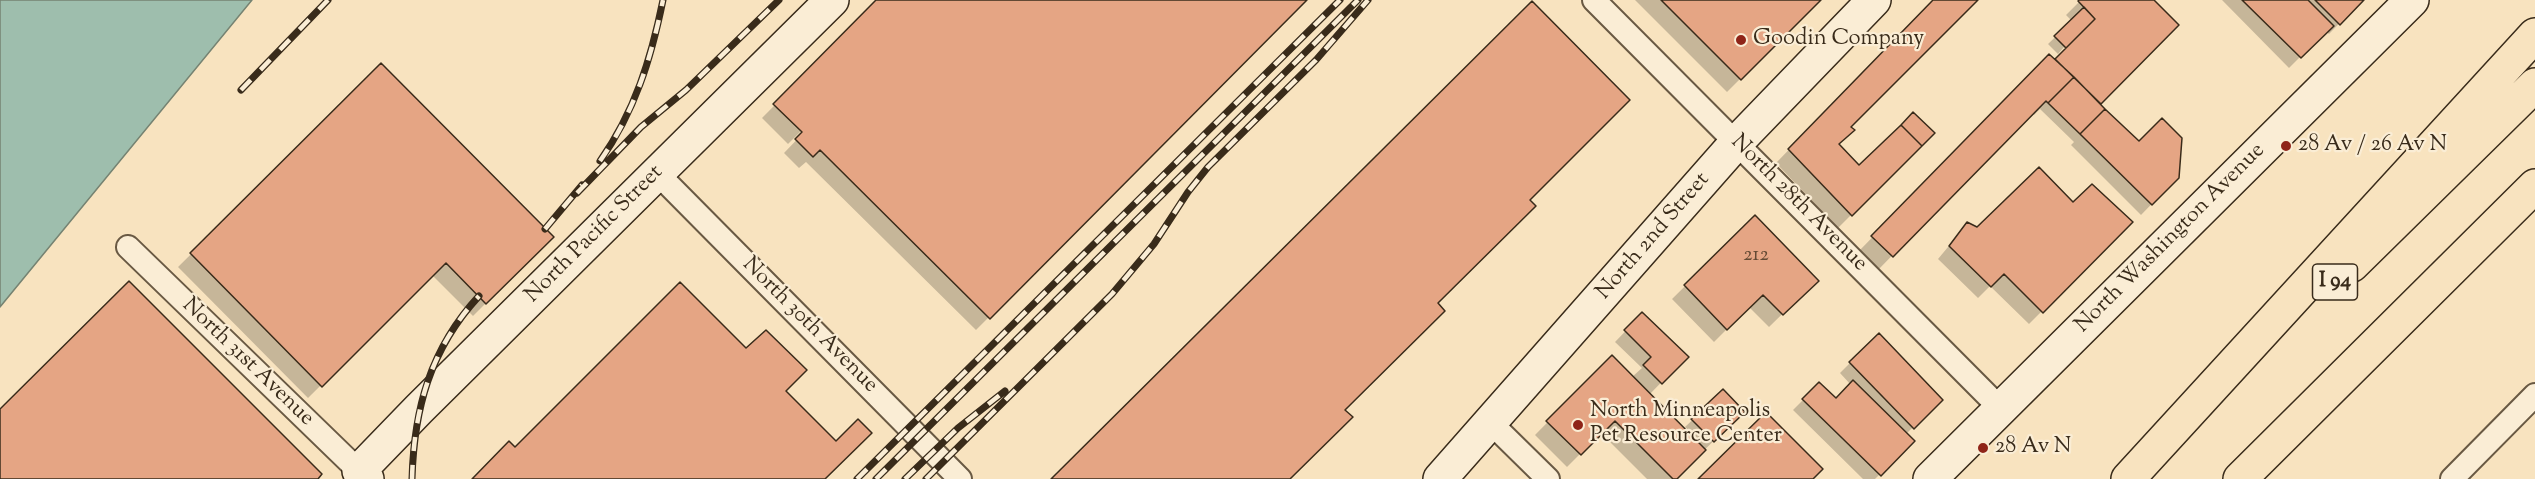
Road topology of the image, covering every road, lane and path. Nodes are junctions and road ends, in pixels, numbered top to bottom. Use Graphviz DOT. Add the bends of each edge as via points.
graph roads {
  1 [pos="832,0"];
  2 [pos="1594,0"];
  3 [pos="1874,0"];
  4 [pos="2412,0"];
  5 [pos="2535,35"];
  6 [pos="2535,85"];
  7 [pos="1736,143"];
  8 [pos="657,173"];
  9 [pos="2535,186"];
  10 [pos="128,247"];
  11 [pos="2535,395"];
  12 [pos="2001,409"];
  13 [pos="1491,423"];
  14 [pos="363,475"];
  15 [pos="960,479"];
  16 [pos="1440,479"];
  17 [pos="1548,479"];
  18 [pos="1930,479"];
  19 [pos="2128,479"];
  20 [pos="2134,479"];
  21 [pos="2240,479"];
  22 [pos="2452,479"];
  1 -- 8 [label="street, North Pacific Street"];
  2 -- 7 [label="street, North 28th Avenue"];
  3 -- 7 [label="street, North 2nd Street"];
  4 -- 12 [label="street, North Washington Avenue"];
  5 -- 19 [label="highway"];
  6 -- 20 [label="highway, I 94"];
  7 -- 12 [label="street, North 28th Avenue"];
  7 -- 13 [label="street, North 2nd Street"];
  8 -- 14 [label="street, North Pacific Street"];
  8 -- 15 [label="street, North 30th Avenue"];
  9 -- 21 [label="highway"];
  10 -- 14 [label="street, North 31st Avenue"];
  11 -- 22 [label="street"];
  12 -- 18 [label="street, North Washington Avenue"];
  13 -- 16 [label="street, North 2nd Street"];
  13 -- 17 [label="street"];
}
